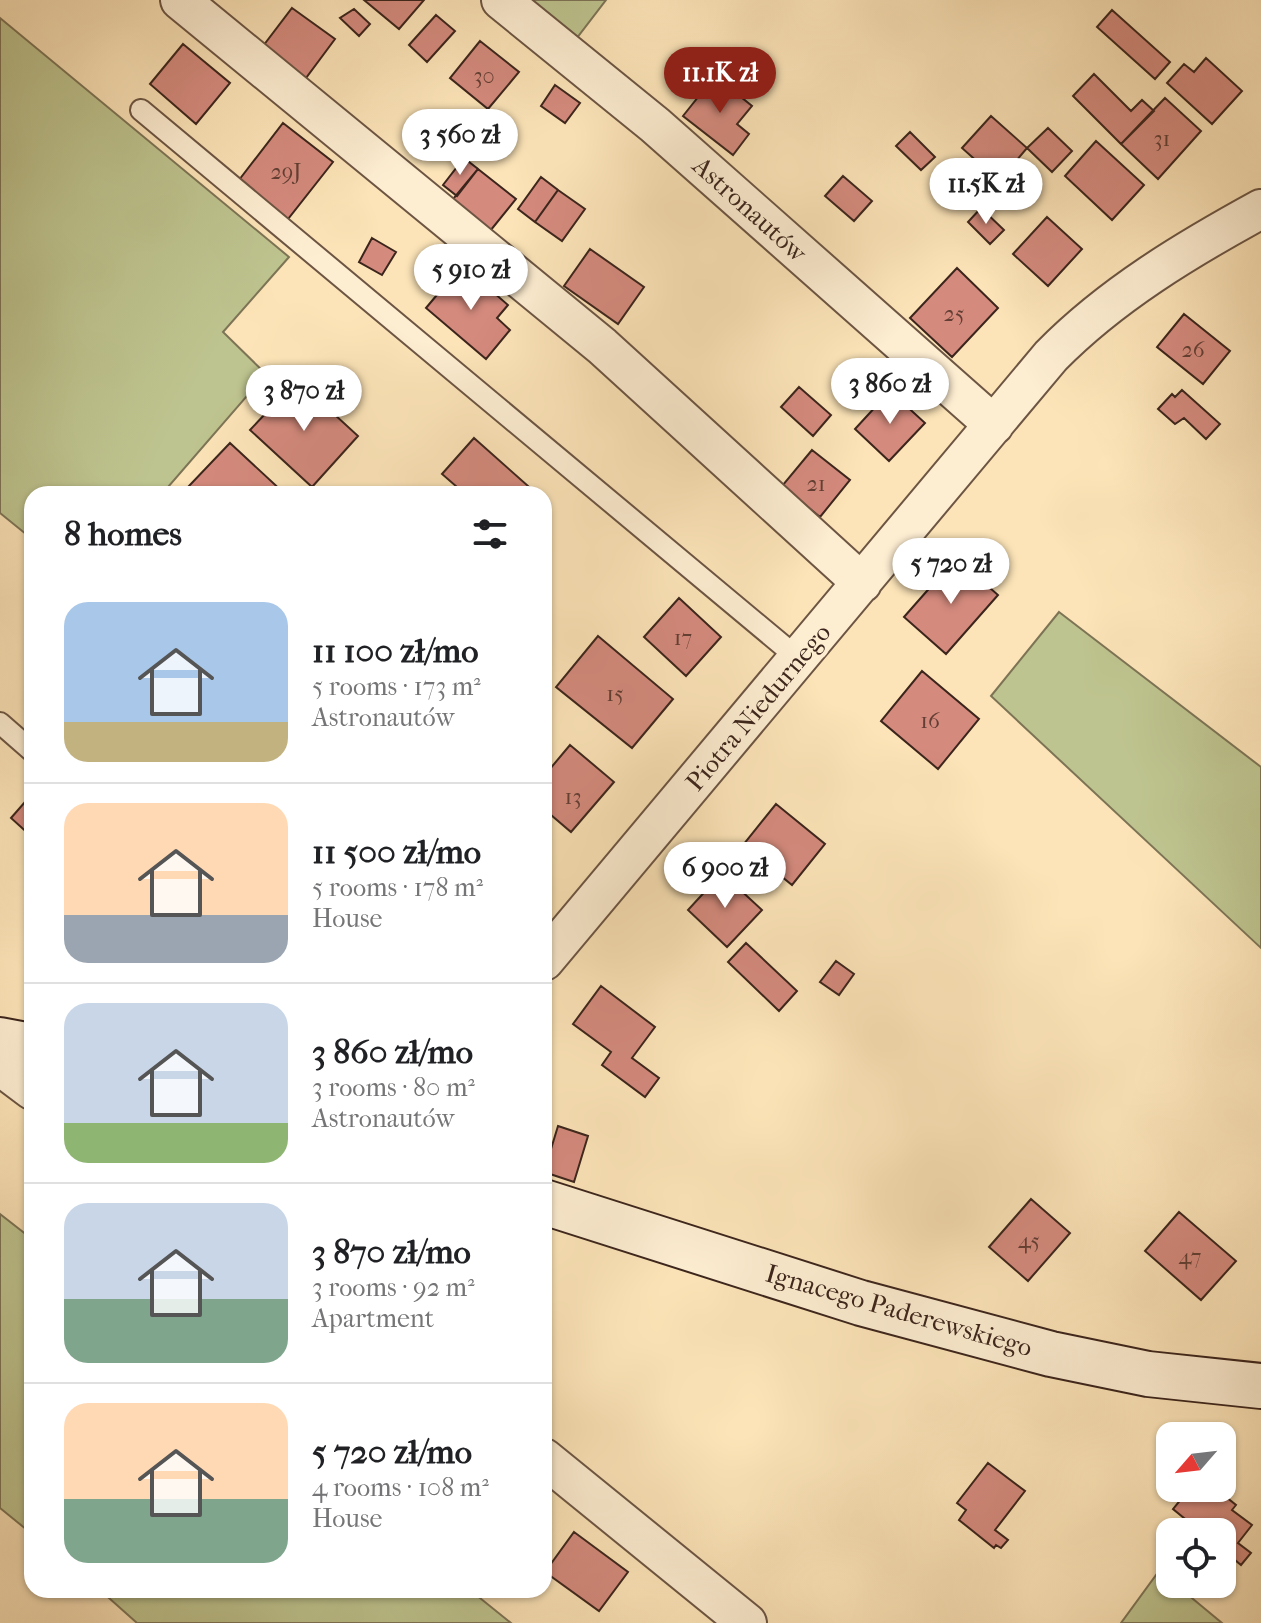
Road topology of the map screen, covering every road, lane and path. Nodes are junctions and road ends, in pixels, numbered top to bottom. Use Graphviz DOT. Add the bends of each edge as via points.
graph roads {
  1 [pos="180,0"];
  2 [pos="501,0"];
  3 [pos="141,110"];
  4 [pos="1261,209"];
  5 [pos="994,425"];
  6 [pos="862,583"];
  7 [pos="799,659"];
  8 [pos="0,723"];
  9 [pos="24,744"];
  10 [pos="552,952"];
  11 [pos="0,1040"];
  12 [pos="24,1044"];
  13 [pos="0,1066"];
  14 [pos="24,1084"];
  15 [pos="552,1205"];
  16 [pos="1261,1386"];
  17 [pos="552,1465"];
  18 [pos="747,1623"];
  1 -- 6 [label="street" via="602,346"];
  2 -- 5 [label="street, Astronautów" via="655,125"];
  3 -- 7 [label="lane"];
  4 -- 5 [label="street, Piotra Niedurnego" via="1189,248 1068,338"];
  5 -- 6 [label="street, Piotra Niedurnego"];
  6 -- 7 [label="street, Piotra Niedurnego"];
  7 -- 10 [label="street, Piotra Niedurnego"];
  8 -- 9 [label="lane"];
  11 -- 12 [label="street"];
  13 -- 14 [label="street"];
  15 -- 16 [label="street, Ignacego Paderewskiego" via="861,1303 1051,1354 1148,1374"];
  17 -- 18 [label="street"];
}
